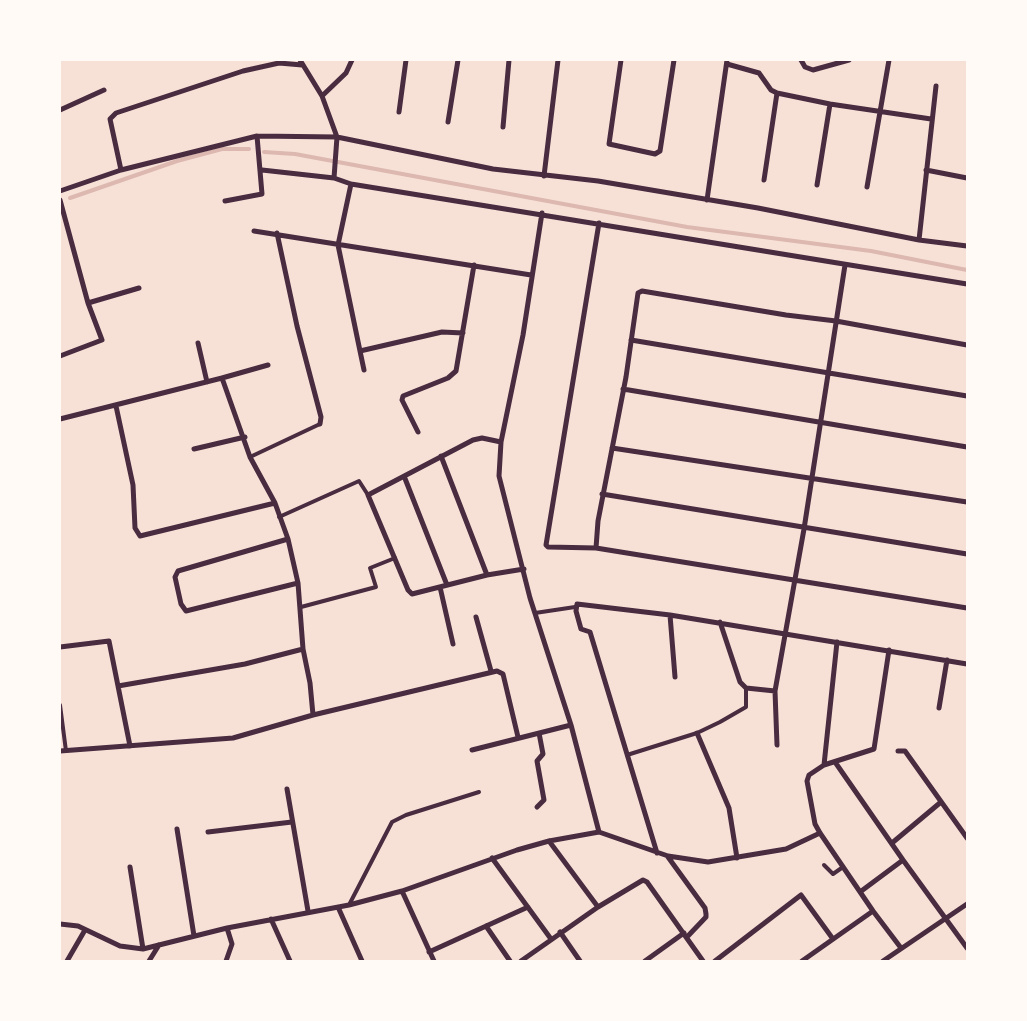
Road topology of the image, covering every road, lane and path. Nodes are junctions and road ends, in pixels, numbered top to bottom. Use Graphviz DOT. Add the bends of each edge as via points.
graph roads {
  1 [pos="352,60"];
  2 [pos="406,60"];
  3 [pos="458,60"];
  4 [pos="509,60"];
  5 [pos="558,60"];
  6 [pos="621,60"];
  7 [pos="674,60"];
  8 [pos="801,60"];
  9 [pos="849,60"];
  10 [pos="889,60"];
  11 [pos="301,62"];
  12 [pos="727,62"];
  13 [pos="936,86"];
  14 [pos="104,90"];
  15 [pos="776,93"];
  16 [pos="322,96"];
  17 [pos="830,104"];
  18 [pos="60,110"];
  19 [pos="399,112"];
  20 [pos="880,112"];
  21 [pos="931,119"];
  22 [pos="448,122"];
  23 [pos="503,127"];
  24 [pos="257,136"];
  25 [pos="337,137"];
  26 [pos="121,170"];
  27 [pos="262,170"];
  28 [pos="926,170"];
  29 [pos="544,176"];
  30 [pos="334,178"];
  31 [pos="967,178"];
  32 [pos="764,180"];
  33 [pos="351,184"];
  34 [pos="817,186"];
  35 [pos="867,187"];
  36 [pos="60,191"];
  37 [pos="60,200"];
  38 [pos="707,200"];
  39 [pos="225,201"];
  40 [pos="542,213"];
  41 [pos="599,224"];
  42 [pos="254,231"];
  43 [pos="277,234"];
  44 [pos="919,240"];
  45 [pos="338,245"];
  46 [pos="967,246"];
  47 [pos="474,265"];
  48 [pos="845,265"];
  49 [pos="530,275"];
  50 [pos="967,284"];
  51 [pos="139,288"];
  52 [pos="88,303"];
  53 [pos="836,320"];
  54 [pos="463,333"];
  55 [pos="630,340"];
  56 [pos="198,344"];
  57 [pos="967,345"];
  58 [pos="360,351"];
  59 [pos="60,356"];
  60 [pos="268,365"];
  61 [pos="364,370"];
  62 [pos="828,372"];
  63 [pos="222,378"];
  64 [pos="207,382"];
  65 [pos="623,390"];
  66 [pos="967,396"];
  67 [pos="116,406"];
  68 [pos="60,420"];
  69 [pos="320,424"];
  70 [pos="821,424"];
  71 [pos="418,432"];
  72 [pos="244,437"];
  73 [pos="502,442"];
  74 [pos="967,447"];
  75 [pos="612,448"];
  76 [pos="194,449"];
  77 [pos="441,456"];
  78 [pos="250,457"];
  79 [pos="404,476"];
  80 [pos="812,479"];
  81 [pos="602,494"];
  82 [pos="368,495"];
  83 [pos="276,502"];
  84 [pos="967,502"];
  85 [pos="279,517"];
  86 [pos="804,529"];
  87 [pos="288,539"];
  88 [pos="596,548"];
  89 [pos="967,554"];
  90 [pos="395,558"];
  91 [pos="524,570"];
  92 [pos="487,575"];
  93 [pos="795,582"];
  94 [pos="298,583"];
  95 [pos="448,585"];
  96 [pos="440,587"];
  97 [pos="301,607"];
  98 [pos="575,607"];
  99 [pos="967,608"];
  100 [pos="535,613"];
  101 [pos="670,614"];
  102 [pos="476,617"];
  103 [pos="720,622"];
  104 [pos="784,633"];
  105 [pos="837,642"];
  106 [pos="453,644"];
  107 [pos="60,647"];
  108 [pos="303,649"];
  109 [pos="889,650"];
  110 [pos="947,660"];
  111 [pos="967,664"];
  112 [pos="490,671"];
  113 [pos="675,677"];
  114 [pos="118,686"];
  115 [pos="746,688"];
  116 [pos="775,691"];
  117 [pos="60,705"];
  118 [pos="939,708"];
  119 [pos="313,715"];
  120 [pos="571,725"];
  121 [pos="539,733"];
  122 [pos="697,733"];
  123 [pos="518,737"];
  124 [pos="777,745"];
  125 [pos="130,746"];
  126 [pos="472,750"];
  127 [pos="898,750"];
  128 [pos="63,751"];
  129 [pos="627,755"];
  130 [pos="835,762"];
  131 [pos="824,765"];
  132 [pos="287,789"];
  133 [pos="479,792"];
  134 [pos="941,802"];
  135 [pos="537,807"];
  136 [pos="292,822"];
  137 [pos="177,829"];
  138 [pos="208,832"];
  139 [pos="599,832"];
  140 [pos="820,833"];
  141 [pos="967,838"];
  142 [pos="549,841"];
  143 [pos="892,843"];
  144 [pos="657,853"];
  145 [pos="668,856"];
  146 [pos="492,858"];
  147 [pos="737,858"];
  148 [pos="903,860"];
  149 [pos="824,865"];
  150 [pos="130,867"];
  151 [pos="843,867"];
  152 [pos="402,891"];
  153 [pos="860,892"];
  154 [pos="967,904"];
  155 [pos="349,905"];
  156 [pos="598,906"];
  157 [pos="338,907"];
  158 [pos="528,907"];
  159 [pos="308,911"];
  160 [pos="873,911"];
  161 [pos="271,919"];
  162 [pos="945,919"];
  163 [pos="60,924"];
  164 [pos="486,926"];
  165 [pos="227,928"];
  166 [pos="85,930"];
  167 [pos="560,932"];
  168 [pos="685,935"];
  169 [pos="194,936"];
  170 [pos="551,939"];
  171 [pos="833,939"];
  172 [pos="160,944"];
  173 [pos="143,948"];
  174 [pos="901,948"];
  175 [pos="967,948"];
  176 [pos="429,952"];
  177 [pos="362,959"];
  178 [pos="67,961"];
  179 [pos="149,961"];
  180 [pos="226,961"];
  181 [pos="290,961"];
  182 [pos="354,961"];
  183 [pos="434,961"];
  184 [pos="510,961"];
  185 [pos="521,961"];
  186 [pos="580,961"];
  187 [pos="645,961"];
  188 [pos="703,961"];
  189 [pos="715,961"];
  190 [pos="802,961"];
  191 [pos="883,961"];
  1 -- 16 [label="street" via="346,73"];
  2 -- 19 [label="street"];
  3 -- 22 [label="street"];
  4 -- 23 [label="street"];
  5 -- 29 [label="street"];
  6 -- 7 [label="street" via="609,144 655,154 660,151"];
  8 -- 9 [label="street" via="813,70"];
  10 -- 20 [label="street"];
  11 -- 16 [label="street"];
  11 -- 26 [label="street" via="243,71 116,113 110,119"];
  12 -- 15 [label="street" via="760,73"];
  12 -- 38 [label="street"];
  13 -- 21 [label="street"];
  14 -- 18 [label="street"];
  15 -- 17 [label="street"];
  15 -- 32 [label="street"];
  16 -- 25 [label="street"];
  17 -- 20 [label="street"];
  17 -- 34 [label="street"];
  20 -- 21 [label="street"];
  20 -- 35 [label="street"];
  21 -- 28 [label="street"];
  24 -- 25 [label="street"];
  24 -- 26 [label="street"];
  24 -- 27 [label="street"];
  25 -- 29 [label="street" via="439,160"];
  25 -- 30 [label="street"];
  26 -- 36 [label="street"];
  27 -- 30 [label="street"];
  27 -- 39 [label="street" via="262,194"];
  28 -- 31 [label="street"];
  28 -- 44 [label="street"];
  29 -- 38 [label="street"];
  30 -- 33 [label="street"];
  33 -- 40 [label="street"];
  33 -- 45 [label="street"];
  37 -- 52 [label="street"];
  38 -- 44 [label="street"];
  40 -- 41 [label="street"];
  40 -- 49 [label="street"];
  41 -- 48 [label="street"];
  41 -- 88 [label="street" via="546,542 548,548"];
  42 -- 43 [label="street"];
  43 -- 45 [label="street"];
  43 -- 69 [label="street" via="321,417"];
  44 -- 46 [label="street"];
  45 -- 47 [label="street"];
  45 -- 58 [label="street"];
  47 -- 49 [label="street"];
  47 -- 54 [label="street"];
  48 -- 50 [label="street"];
  48 -- 53 [label="street"];
  49 -- 73 [label="street" via="523,335"];
  51 -- 52 [label="street"];
  52 -- 59 [label="street" via="102,340"];
  53 -- 55 [label="street" via="786,316 642,290 636,296"];
  53 -- 57 [label="street"];
  53 -- 62 [label="street"];
  54 -- 58 [label="street" via="442,332"];
  54 -- 71 [label="street" via="453,375 403,396"];
  55 -- 62 [label="street"];
  55 -- 65 [label="street"];
  56 -- 64 [label="street"];
  58 -- 61 [label="street"];
  60 -- 63 [label="street"];
  62 -- 66 [label="street"];
  62 -- 70 [label="street"];
  63 -- 64 [label="street"];
  63 -- 72 [label="street"];
  64 -- 67 [label="street"];
  65 -- 70 [label="street"];
  65 -- 75 [label="street"];
  67 -- 68 [label="street"];
  67 -- 83 [label="street" via="140,536"];
  69 -- 78 [label="lane"];
  70 -- 74 [label="street"];
  70 -- 80 [label="street"];
  72 -- 76 [label="street"];
  72 -- 78 [label="street"];
  73 -- 77 [label="street" via="482,438"];
  73 -- 91 [label="street" via="499,476"];
  75 -- 80 [label="street"];
  75 -- 81 [label="street"];
  77 -- 79 [label="street"];
  77 -- 92 [label="street"];
  78 -- 83 [label="street"];
  79 -- 82 [label="street"];
  79 -- 95 [label="street"];
  80 -- 84 [label="street"];
  80 -- 86 [label="street"];
  81 -- 86 [label="street"];
  81 -- 88 [label="street"];
  82 -- 85 [label="lane" via="359,481"];
  82 -- 90 [label="street"];
  83 -- 85 [label="street"];
  85 -- 87 [label="street"];
  86 -- 89 [label="street"];
  86 -- 93 [label="street"];
  87 -- 94 [label="street"];
  87 -- 94 [label="street" via="178,571 174,577 186,611"];
  88 -- 93 [label="street"];
  90 -- 96 [label="street" via="412,594"];
  90 -- 97 [label="lane" via="370,568 376,587"];
  91 -- 92 [label="street"];
  91 -- 100 [label="street"];
  92 -- 95 [label="street"];
  93 -- 99 [label="street"];
  93 -- 104 [label="street"];
  94 -- 97 [label="street"];
  95 -- 96 [label="street"];
  96 -- 106 [label="street"];
  97 -- 108 [label="street"];
  98 -- 100 [label="lane"];
  98 -- 101 [label="street" via="582,603"];
  98 -- 129 [label="street" via="581,629 590,632"];
  100 -- 120 [label="street"];
  101 -- 103 [label="street"];
  101 -- 113 [label="street"];
  102 -- 112 [label="street"];
  103 -- 104 [label="street"];
  103 -- 115 [label="street" via="740,682"];
  104 -- 105 [label="street"];
  104 -- 116 [label="street"];
  105 -- 109 [label="street"];
  105 -- 131 [label="street"];
  107 -- 114 [label="street" via="109,641"];
  108 -- 114 [label="street" via="209,671"];
  108 -- 119 [label="street"];
  109 -- 110 [label="street"];
  109 -- 130 [label="street" via="874,749"];
  110 -- 111 [label="street"];
  110 -- 118 [label="street"];
  112 -- 119 [label="street"];
  112 -- 123 [label="street" via="503,674"];
  114 -- 125 [label="street"];
  115 -- 116 [label="street"];
  115 -- 122 [label="lane" via="746,707"];
  116 -- 124 [label="street"];
  117 -- 128 [label="lane"];
  119 -- 125 [label="street" via="233,738"];
  120 -- 121 [label="street"];
  120 -- 139 [label="street"];
  121 -- 123 [label="street"];
  121 -- 135 [label="street" via="542,755 537,761 544,800"];
  122 -- 129 [label="lane"];
  122 -- 147 [label="street" via="729,808"];
  123 -- 126 [label="street"];
  125 -- 128 [label="street"];
  127 -- 134 [label="street" via="905,751"];
  129 -- 144 [label="street"];
  130 -- 131 [label="street"];
  130 -- 143 [label="street"];
  131 -- 140 [label="street" via="809,775 807,781 815,824"];
  132 -- 136 [label="street"];
  133 -- 155 [label="lane" via="392,822"];
  134 -- 141 [label="street"];
  134 -- 143 [label="street"];
  136 -- 138 [label="street"];
  136 -- 159 [label="street"];
  137 -- 169 [label="street"];
  139 -- 142 [label="street"];
  139 -- 144 [label="street"];
  140 -- 147 [label="street" via="786,849"];
  140 -- 151 [label="street"];
  142 -- 146 [label="street"];
  142 -- 156 [label="street"];
  143 -- 148 [label="street"];
  144 -- 145 [label="street"];
  145 -- 147 [label="street" via="708,862"];
  145 -- 168 [label="street" via="705,908 706,917"];
  146 -- 152 [label="street"];
  146 -- 158 [label="street"];
  148 -- 153 [label="street"];
  148 -- 162 [label="street"];
  149 -- 151 [label="lane" via="833,874"];
  150 -- 173 [label="street"];
  151 -- 153 [label="street"];
  152 -- 155 [label="street"];
  152 -- 176 [label="street"];
  153 -- 160 [label="street"];
  154 -- 162 [label="street"];
  155 -- 157 [label="street"];
  156 -- 167 [label="street"];
  156 -- 168 [label="street" via="640,880 646,881"];
  157 -- 159 [label="street"];
  157 -- 177 [label="street"];
  158 -- 164 [label="street"];
  158 -- 170 [label="street"];
  159 -- 161 [label="street"];
  160 -- 171 [label="street"];
  160 -- 174 [label="street"];
  161 -- 165 [label="street"];
  161 -- 181 [label="street"];
  162 -- 174 [label="street"];
  162 -- 175 [label="street"];
  163 -- 166 [label="street" via="72,924"];
  164 -- 176 [label="street"];
  164 -- 184 [label="street"];
  165 -- 169 [label="street"];
  165 -- 180 [label="street" via="232,944"];
  166 -- 173 [label="street" via="120,946"];
  166 -- 178 [label="street"];
  167 -- 170 [label="street"];
  167 -- 186 [label="street"];
  168 -- 187 [label="street"];
  168 -- 188 [label="street"];
  169 -- 172 [label="street"];
  170 -- 185 [label="street"];
  171 -- 189 [label="street" via="801,895"];
  171 -- 190 [label="street"];
  172 -- 173 [label="street"];
  172 -- 179 [label="street"];
  174 -- 191 [label="street"];
  176 -- 183 [label="street"];
  177 -- 182 [label="street"];
}
